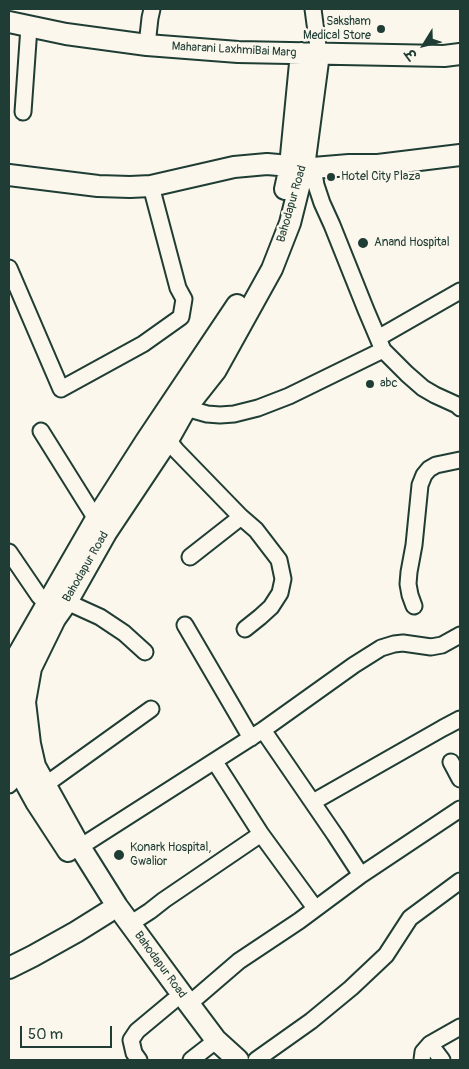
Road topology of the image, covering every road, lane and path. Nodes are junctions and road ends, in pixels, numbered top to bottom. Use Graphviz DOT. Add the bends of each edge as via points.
graph roads {
  1 [pos="152,9"];
  2 [pos="313,9"];
  3 [pos="9,22"];
  4 [pos="29,27"];
  5 [pos="147,45"];
  6 [pos="310,54"];
  7 [pos="460,54"];
  8 [pos="23,112"];
  9 [pos="460,155"];
  10 [pos="302,167"];
  11 [pos="9,176"];
  12 [pos="151,186"];
  13 [pos="9,268"];
  14 [pos="460,291"];
  15 [pos="380,344"];
  16 [pos="186,408"];
  17 [pos="460,408"];
  18 [pos="42,430"];
  19 [pos="168,440"];
  20 [pos="460,460"];
  21 [pos="241,516"];
  22 [pos="96,519"];
  23 [pos="9,552"];
  24 [pos="190,557"];
  25 [pos="67,602"];
  26 [pos="47,604"];
  27 [pos="414,606"];
  28 [pos="184,625"];
  29 [pos="244,628"];
  30 [pos="460,635"];
  31 [pos="145,652"];
  32 [pos="12,659"];
  33 [pos="9,700"];
  34 [pos="151,710"];
  35 [pos="9,712"];
  36 [pos="460,720"];
  37 [pos="257,734"];
  38 [pos="214,762"];
  39 [pos="451,762"];
  40 [pos="14,779"];
  41 [pos="460,779"];
  42 [pos="45,785"];
  43 [pos="313,802"];
  44 [pos="460,808"];
  45 [pos="262,834"];
  46 [pos="80,847"];
  47 [pos="360,875"];
  48 [pos="460,881"];
  49 [pos="315,908"];
  50 [pos="108,912"];
  51 [pos="130,924"];
  52 [pos="9,968"];
  53 [pos="181,1002"];
  54 [pos="460,1027"];
  55 [pos="430,1044"];
  56 [pos="215,1053"];
  57 [pos="139,1060"];
  58 [pos="191,1060"];
  59 [pos="238,1060"];
  60 [pos="256,1060"];
  61 [pos="422,1060"];
  62 [pos="442,1060"];
  1 -- 5 [label="street"];
  2 -- 6 [label="street"];
  3 -- 4 [label="main road, Maharani LaxhmiBai Marg"];
  4 -- 5 [label="main road, Maharani LaxhmiBai Marg"];
  4 -- 8 [label="street"];
  5 -- 6 [label="main road, Maharani LaxhmiBai Marg"];
  6 -- 7 [label="main road, Maharani LaxhmiBai Marg"];
  6 -- 10 [label="main road"];
  9 -- 10 [label="main road" via="378,165"];
  10 -- 12 [label="main road" via="267,164 234,167"];
  10 -- 15 [label="street" via="316,185"];
  10 -- 16 [label="main road, Bahodapur Road" via="290,223 272,269 216,370"];
  10 -- 22 [label="main road" via="258,273"];
  11 -- 12 [label="main road" via="98,186"];
  12 -- 13 [label="street" via="178,288 184,299 181,317 143,344 61,389"];
  14 -- 15 [label="street"];
  15 -- 16 [label="street" via="289,396 258,408 220,415"];
  15 -- 17 [label="street" via="423,388"];
  16 -- 19 [label="main road, Bahodapur Road"];
  18 -- 22 [label="street"];
  19 -- 21 [label="street"];
  19 -- 25 [label="main road, Bahodapur Road" via="106,533"];
  20 -- 27 [label="street" via="429,469 420,485 408,584"];
  21 -- 24 [label="street"];
  21 -- 29 [label="street" via="279,560 283,579 272,607"];
  22 -- 26 [label="main road"];
  23 -- 26 [label="street"];
  25 -- 31 [label="street" via="108,622"];
  25 -- 42 [label="main road, Bahodapur Road" via="31,668 25,702 35,766"];
  26 -- 32 [label="main road"];
  28 -- 37 [label="street"];
  30 -- 37 [label="street" via="431,647 404,643 381,648"];
  32 -- 33 [label="main road"];
  34 -- 42 [label="street"];
  35 -- 40 [label="main road"];
  36 -- 43 [label="street"];
  37 -- 38 [label="street"];
  37 -- 43 [label="street"];
  38 -- 45 [label="street"];
  38 -- 46 [label="street"];
  39 -- 41 [label="street"];
  40 -- 50 [label="main road" via="36,802"];
  42 -- 46 [label="main road, Bahodapur Road"];
  43 -- 47 [label="street"];
  44 -- 47 [label="street"];
  45 -- 49 [label="street"];
  45 -- 51 [label="street"];
  46 -- 51 [label="main road, Bahodapur Road"];
  47 -- 49 [label="street"];
  48 -- 60 [label="street" via="410,918 386,955 351,988"];
  49 -- 53 [label="street"];
  50 -- 52 [label="main road"];
  50 -- 53 [label="main road"];
  51 -- 53 [label="main road, Bahodapur Road"];
  53 -- 56 [label="main road"];
  53 -- 57 [label="street" via="138,1031 131,1040"];
  53 -- 59 [label="main road, Bahodapur Road"];
  54 -- 55 [label="street"];
  55 -- 61 [label="street" via="423,1052"];
  55 -- 62 [label="street"];
  56 -- 58 [label="street"];
}
